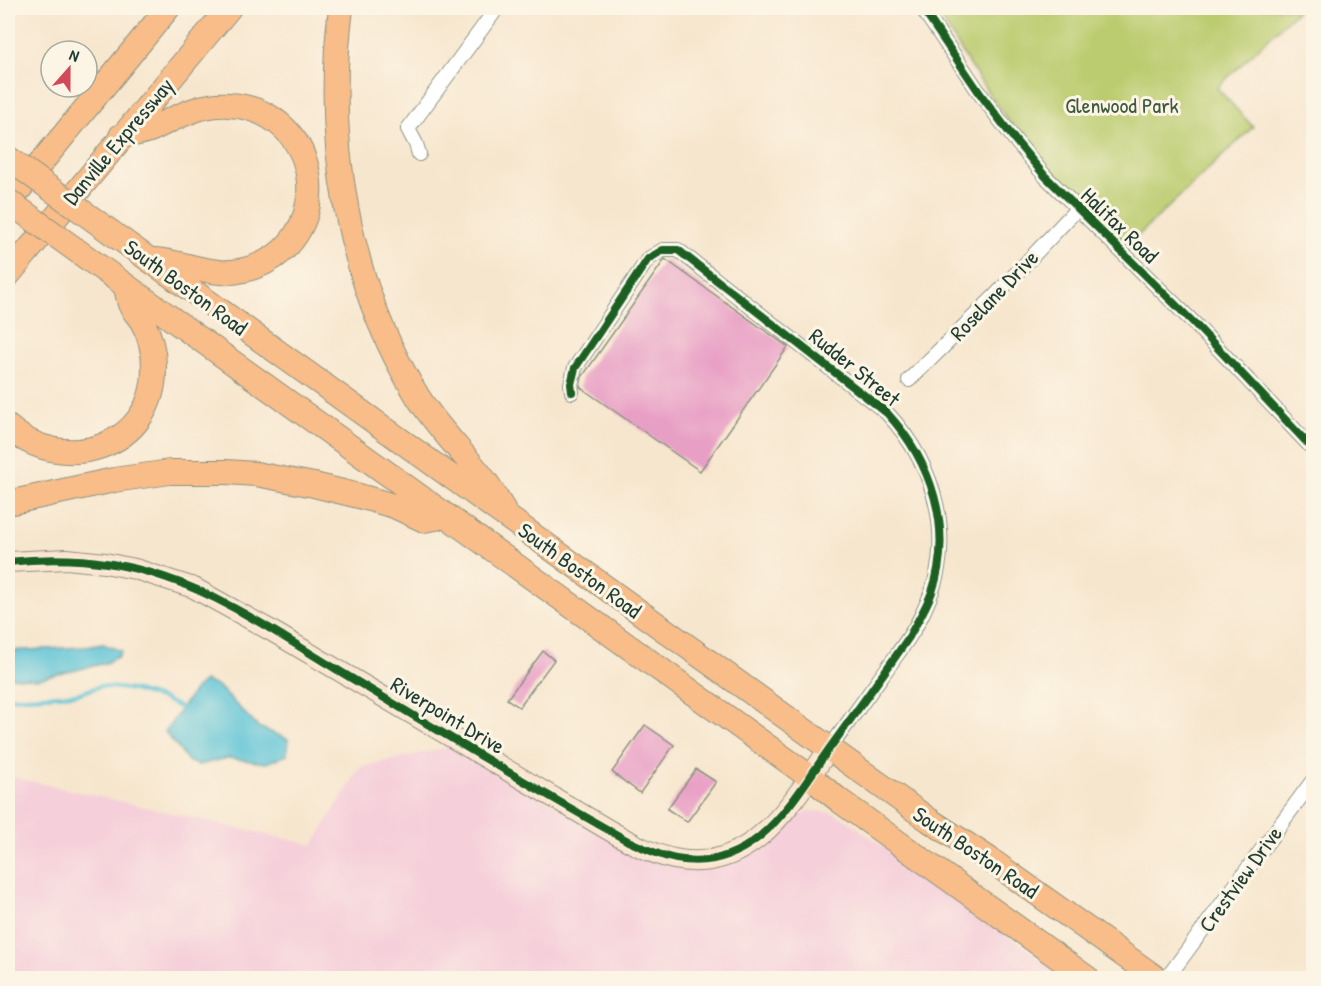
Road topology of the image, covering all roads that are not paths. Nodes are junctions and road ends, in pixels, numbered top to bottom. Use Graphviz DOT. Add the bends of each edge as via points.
graph roads {
  1 [pos="168,8"];
  2 [pos="229,8"];
  3 [pos="340,8"];
  4 [pos="497,8"];
  5 [pos="922,8"];
  6 [pos="121,136"];
  7 [pos="419,154"];
  8 [pos="8,158"];
  9 [pos="8,202"];
  10 [pos="1077,209"];
  11 [pos="149,259"];
  12 [pos="8,275"];
  13 [pos="126,286"];
  14 [pos="909,380"];
  15 [pos="572,392"];
  16 [pos="8,427"];
  17 [pos="1314,450"];
  18 [pos="8,503"];
  19 [pos="447,516"];
  20 [pos="508,519"];
  21 [pos="8,562"];
  22 [pos="829,749"];
  23 [pos="810,777"];
  24 [pos="1314,779"];
  25 [pos="1087,978"];
  26 [pos="1156,978"];
  27 [pos="1167,978"];
  1 -- 9 [label="highway, Danville Expressway"];
  2 -- 6 [label="highway, Danville Expressway"];
  3 -- 20 [label="highway" via="336,74 343,183 350,229 369,296 418,396 456,449 487,483"];
  4 -- 7 [label="street" via="408,129"];
  5 -- 10 [label="street, Halifax Road" via="1014,140"];
  6 -- 11 [label="highway" via="150,130 188,112 213,106 242,106 285,128 302,152 307,168 310,196 302,225 284,250 272,259 231,273"];
  6 -- 12 [label="highway, Danville Expressway"];
  8 -- 11 [label="highway, South Boston Road, bridge"];
  9 -- 13 [label="highway, South Boston Road, bridge"];
  10 -- 14 [label="street, Roselane Drive"];
  10 -- 17 [label="street, Halifax Road" via="1194,323"];
  11 -- 20 [label="highway, South Boston Road"];
  13 -- 16 [label="highway" via="131,306 149,335 154,368 150,397 136,422 124,434 100,447 69,452 36,445"];
  13 -- 19 [label="highway, South Boston Road"];
  15 -- 22 [label="street, Rudder Street" via="575,368 648,259 670,249 684,253 901,429 920,458 936,499 940,530 938,569 925,609 909,637"];
  18 -- 19 [label="highway" via="114,480 179,472 226,472 326,487 394,506 424,520"];
  19 -- 23 [label="highway, South Boston Road"];
  20 -- 22 [label="highway, South Boston Road"];
  21 -- 23 [label="street, Riverpoint Drive" via="67,559 105,563 194,588 607,829 674,859 708,860 753,843 784,813"];
  22 -- 23 [label="street, Riverpoint Drive"];
  22 -- 26 [label="highway, South Boston Road"];
  23 -- 25 [label="highway, South Boston Road"];
  24 -- 27 [label="street, Crestview Drive"];
}
